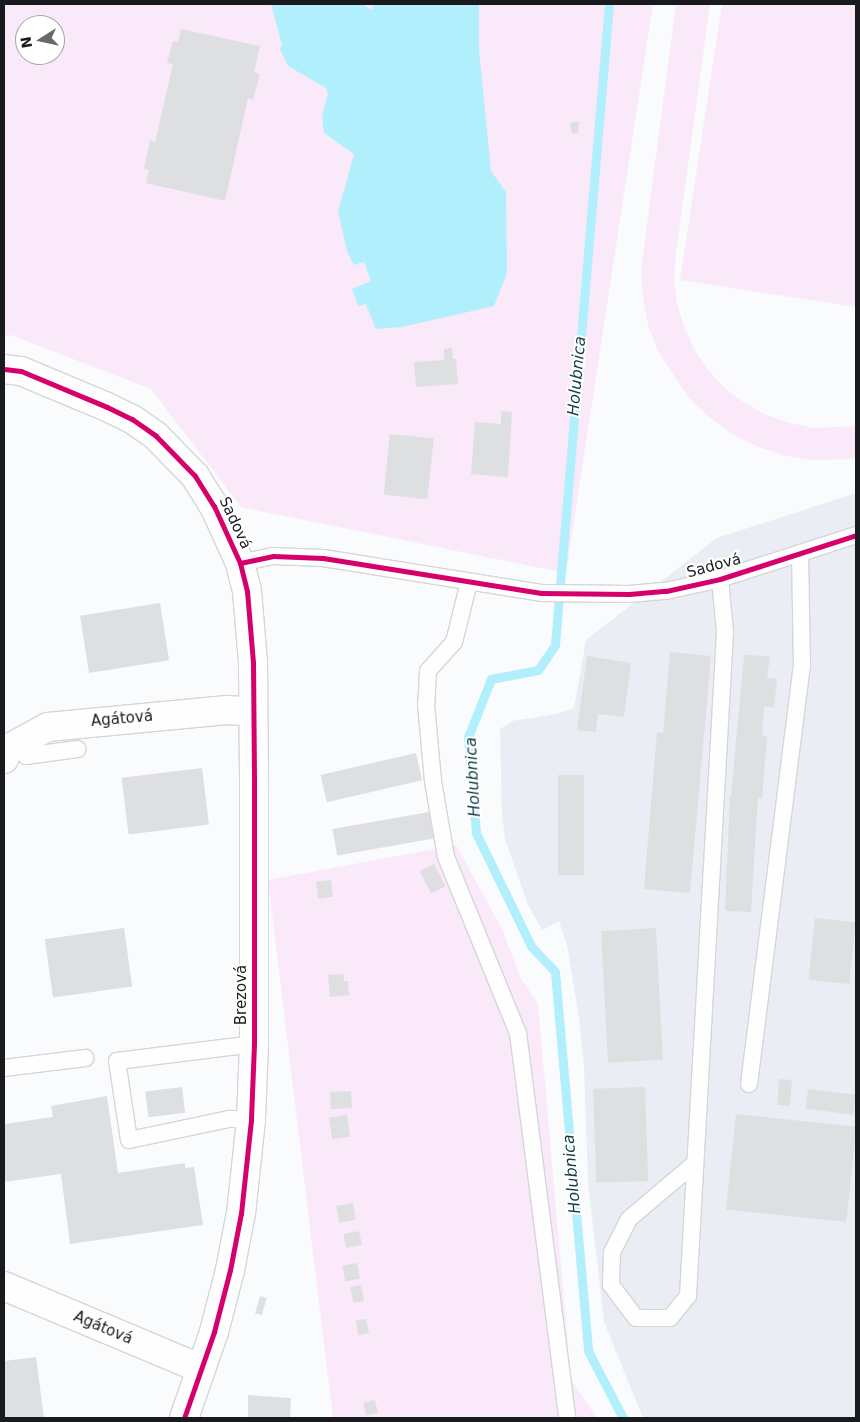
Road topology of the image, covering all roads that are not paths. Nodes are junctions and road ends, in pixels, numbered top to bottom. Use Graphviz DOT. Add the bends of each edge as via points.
graph roads {
  1 [pos="4,369"];
  2 [pos="856,535"];
  3 [pos="800,554"];
  4 [pos="240,563"];
  5 [pos="720,579"];
  6 [pos="468,582"];
  7 [pos="253,712"];
  8 [pos="24,740"];
  9 [pos="78,749"];
  10 [pos="4,759"];
  11 [pos="254,1044"];
  12 [pos="85,1058"];
  13 [pos="4,1068"];
  14 [pos="749,1084"];
  15 [pos="252,1120"];
  16 [pos="695,1163"];
  17 [pos="4,1286"];
  18 [pos="201,1369"];
  19 [pos="184,1418"];
  20 [pos="566,1418"];
  1 -- 4 [label="street, Sadová" via="21,370 107,407 156,436 196,476 214,506"];
  2 -- 3 [label="lane, Sadová"];
  3 -- 5 [label="lane, Sadová"];
  3 -- 14 [label="lane" via="802,667"];
  4 -- 6 [label="lane, Sadová" via="273,556 323,558"];
  4 -- 7 [label="street, Brezová" via="250,620"];
  5 -- 6 [label="lane, Sadová" via="629,594 541,592"];
  5 -- 16 [label="lane" via="726,632"];
  6 -- 20 [label="lane" via="454,642 428,672 426,704 433,781 446,857 518,1034"];
  7 -- 8 [label="street, Agátová" via="228,710 48,727"];
  7 -- 11 [label="street, Brezová"];
  8 -- 9 [label="lane" via="26,756"];
  8 -- 10 [label="street, Agátová" via="9,748"];
  11 -- 15 [label="street, Brezová"];
  11 -- 15 [label="lane" via="118,1060 128,1140 230,1119"];
  12 -- 13 [label="lane"];
  15 -- 18 [label="street, Brezová" via="230,1270"];
  16 -- 16 [label="lane" via="688,1296 670,1318 636,1318 611,1285 612,1253 629,1219"];
  17 -- 18 [label="street, Agátová"];
  18 -- 19 [label="street, Brezová"];
}
